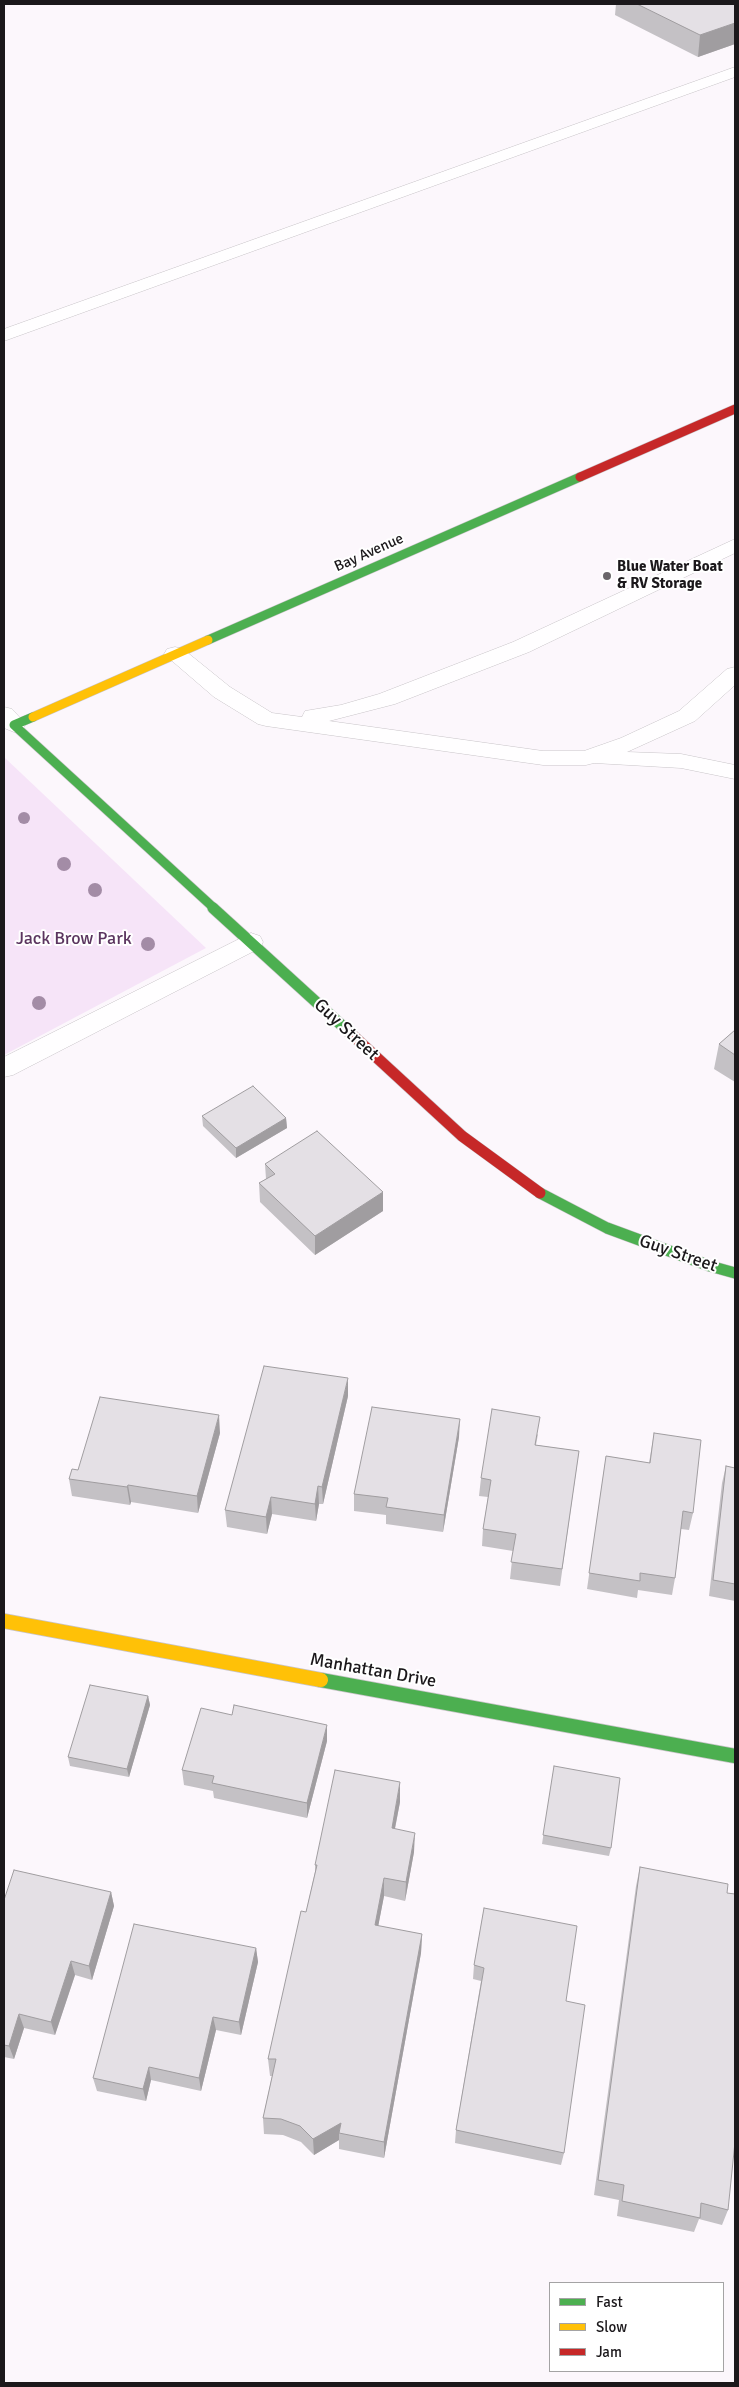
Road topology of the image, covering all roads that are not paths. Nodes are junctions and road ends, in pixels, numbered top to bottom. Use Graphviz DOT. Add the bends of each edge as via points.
graph roads {
  1 [pos="735,72"];
  2 [pos="4,335"];
  3 [pos="735,409"];
  4 [pos="735,545"];
  5 [pos="175,654"];
  6 [pos="735,674"];
  7 [pos="280,720"];
  8 [pos="7,722"];
  9 [pos="586,758"];
  10 [pos="735,772"];
  11 [pos="251,942"];
  12 [pos="4,1068"];
  13 [pos="735,1273"];
  14 [pos="4,1621"];
  15 [pos="735,1756"];
  1 -- 2 [label="lane"];
  3 -- 5 [label="street, Bay Avenue"];
  4 -- 7 [label="lane" via="521,647 342,712"];
  5 -- 7 [label="lane" via="222,692 266,719"];
  5 -- 8 [label="street, Bay Avenue"];
  6 -- 9 [label="lane" via="688,716 629,743"];
  7 -- 9 [label="lane" via="543,758"];
  8 -- 11 [label="street, Guy Street"];
  9 -- 10 [label="lane" via="681,761"];
  11 -- 12 [label="lane"];
  11 -- 13 [label="street, Guy Street" via="462,1136 533,1189 607,1228"];
  14 -- 15 [label="street, Manhattan Drive"];
}
